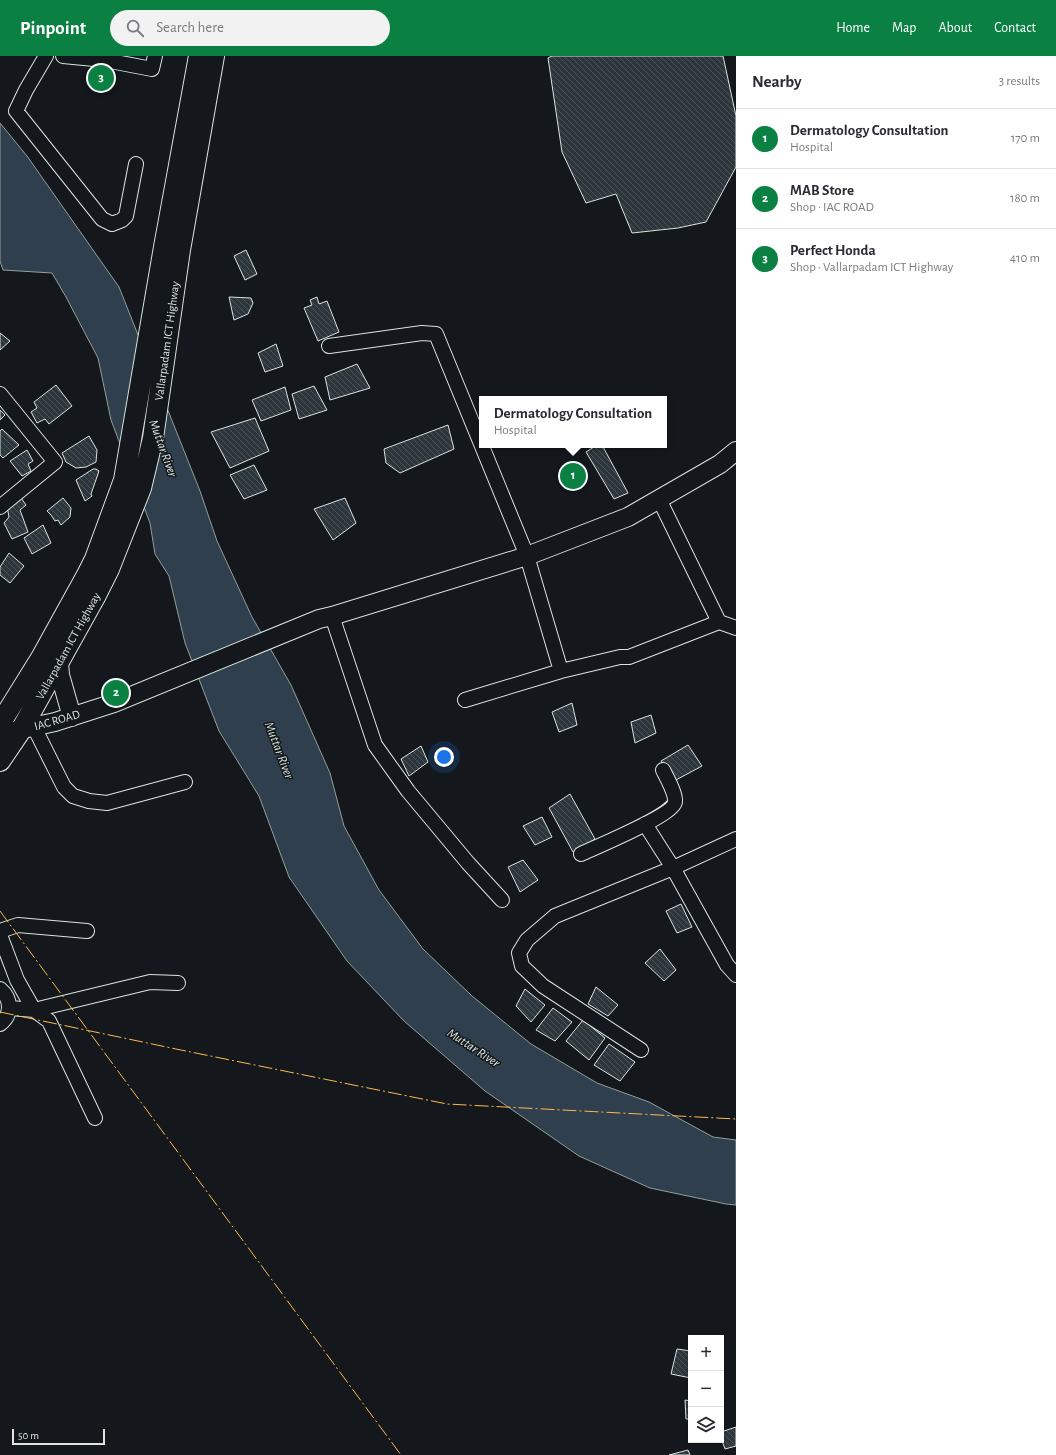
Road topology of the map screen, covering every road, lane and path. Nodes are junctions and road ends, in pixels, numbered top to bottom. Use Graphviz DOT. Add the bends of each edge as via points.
graph roads {
  1 [pos="46,56"];
  2 [pos="63,56"];
  3 [pos="155,56"];
  4 [pos="199,56"];
  5 [pos="214,56"];
  6 [pos="136,164"];
  7 [pos="172,248"];
  8 [pos="328,346"];
  9 [pos="0,394"];
  10 [pos="479,439"];
  11 [pos="483,448"];
  12 [pos="736,451"];
  13 [pos="659,499"];
  14 [pos="0,507"];
  15 [pos="527,556"];
  16 [pos="102,564"];
  17 [pos="326,618"];
  18 [pos="719,622"];
  19 [pos="736,628"];
  20 [pos="58,663"];
  21 [pos="561,671"];
  22 [pos="465,700"];
  23 [pos="72,717"];
  24 [pos="0,724"];
  25 [pos="28,728"];
  26 [pos="0,734"];
  27 [pos="0,761"];
  28 [pos="663,770"];
  29 [pos="185,782"];
  30 [pos="645,824"];
  31 [pos="736,839"];
  32 [pos="581,854"];
  33 [pos="672,868"];
  34 [pos="502,900"];
  35 [pos="0,931"];
  36 [pos="87,931"];
  37 [pos="0,936"];
  38 [pos="736,975"];
  39 [pos="178,983"];
  40 [pos="0,990"];
  41 [pos="10,1008"];
  42 [pos="34,1010"];
  43 [pos="0,1024"];
  44 [pos="641,1050"];
  45 [pos="95,1118"];
  1 -- 6 [label="street" via="16,111 102,219 112,224 126,216"];
  2 -- 3 [label="street" via="105,60 152,69"];
  4 -- 7 [label="highway, Vallarpadam ICT Highway"];
  5 -- 7 [label="highway, Vallarpadam ICT Highway" via="200,131"];
  7 -- 16 [label="highway, Vallarpadam ICT Highway" via="153,438 141,488"];
  8 -- 10 [label="street" via="422,333 436,334"];
  9 -- 14 [label="street" via="55,462"];
  11 -- 15 [label="street"];
  12 -- 13 [label="main road, IAC ROAD" via="720,464"];
  13 -- 15 [label="main road, IAC ROAD" via="628,517"];
  13 -- 18 [label="street"];
  15 -- 17 [label="main road, IAC ROAD"];
  15 -- 21 [label="street"];
  16 -- 20 [label="highway, Vallarpadam ICT Highway" via="95,597"];
  16 -- 24 [label="highway, Vallarpadam ICT Highway"];
  17 -- 23 [label="main road, IAC ROAD" via="114,703"];
  17 -- 34 [label="street" via="375,745 408,791"];
  18 -- 19 [label="street"];
  18 -- 21 [label="street" via="629,657"];
  20 -- 23 [label="main road"];
  20 -- 25 [label="highway, Vallarpadam ICT Highway"];
  21 -- 22 [label="street"];
  23 -- 25 [label="main road, IAC ROAD"];
  25 -- 26 [label="main road, IAC ROAD"];
  25 -- 27 [label="highway, Vallarpadam ICT Highway"];
  25 -- 29 [label="street" via="64,787 73,796 107,803"];
  28 -- 30 [label="street" via="675,803 668,811"];
  30 -- 32 [label="street"];
  30 -- 33 [label="street"];
  31 -- 33 [label="street"];
  33 -- 38 [label="street" via="727,965"];
  33 -- 44 [label="street" via="555,916 526,940 519,953 522,966 543,986"];
  35 -- 36 [label="street" via="18,925"];
  37 -- 42 [label="street" via="17,980"];
  39 -- 42 [label="street" via="150,982"];
  40 -- 41 [label="street" via="6,995"];
  41 -- 42 [label="street"];
  41 -- 43 [label="street" via="8,1015"];
  42 -- 45 [label="street" via="49,1021"];
}
